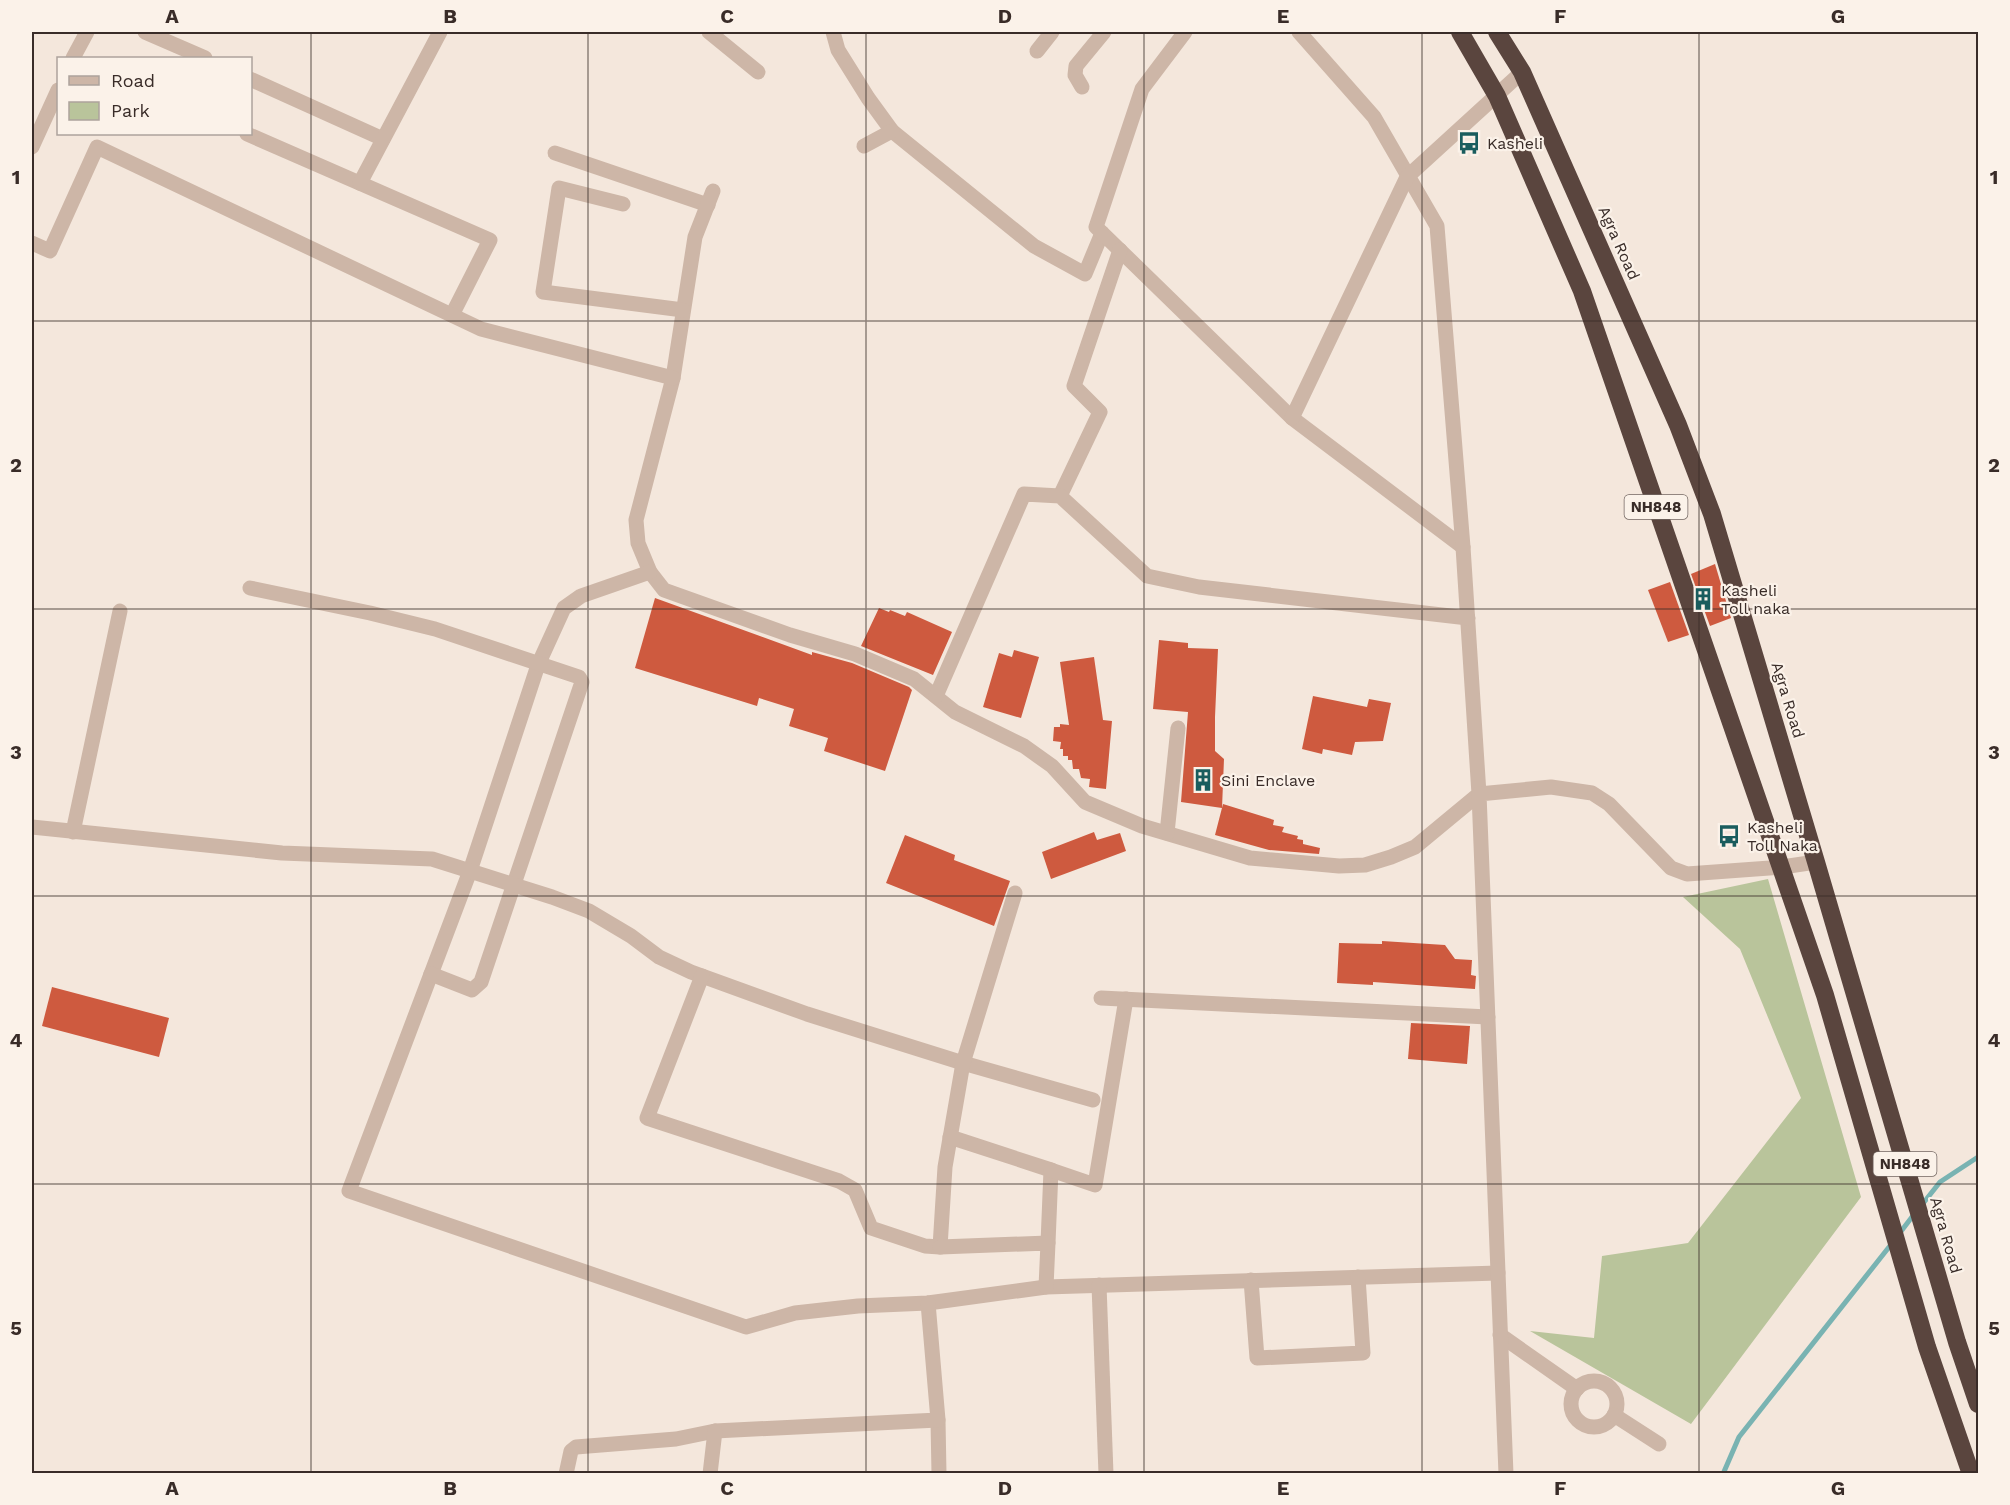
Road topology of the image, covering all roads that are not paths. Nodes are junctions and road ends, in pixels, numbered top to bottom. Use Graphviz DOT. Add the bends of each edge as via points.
graph roads {
  1 [pos="87,32"];
  2 [pos="145,32"];
  3 [pos="440,32"];
  4 [pos="709,32"];
  5 [pos="833,32"];
  6 [pos="1052,32"];
  7 [pos="1104,32"];
  8 [pos="1185,32"];
  9 [pos="1299,32"];
  10 [pos="1460,32"];
  11 [pos="1497,32"];
  12 [pos="1037,51"];
  13 [pos="74,57"];
  14 [pos="203,57"];
  15 [pos="758,72"];
  16 [pos="1522,72"];
  17 [pos="252,80"];
  18 [pos="1082,87"];
  19 [pos="57,92"];
  20 [pos="1497,96"];
  21 [pos="892,131"];
  22 [pos="249,135"];
  23 [pos="383,139"];
  24 [pos="864,146"];
  25 [pos="32,147"];
  26 [pos="555,153"];
  27 [pos="1407,177"];
  28 [pos="360,183"];
  29 [pos="622,204"];
  30 [pos="1102,233"];
  31 [pos="32,243"];
  32 [pos="1120,250"];
  33 [pos="682,310"];
  34 [pos="452,315"];
  35 [pos="673,378"];
  36 [pos="1293,418"];
  37 [pos="1060,496"];
  38 [pos="1463,547"];
  39 [pos="650,572"];
  40 [pos="250,588"];
  41 [pos="120,611"];
  42 [pos="1468,618"];
  43 [pos="538,664"];
  44 [pos="936,696"];
  45 [pos="1178,728"];
  46 [pos="1479,794"];
  47 [pos="32,827"];
  48 [pos="73,832"];
  49 [pos="1167,833"];
  50 [pos="1816,862"];
  51 [pos="1782,867"];
  52 [pos="470,871"];
  53 [pos="513,885"];
  54 [pos="1015,893"];
  55 [pos="431,974"];
  56 [pos="702,976"];
  57 [pos="1101,998"];
  58 [pos="1126,999"];
  59 [pos="1488,1017"];
  60 [pos="963,1063"];
  61 [pos="1093,1100"];
  62 [pos="950,1137"];
  63 [pos="1051,1170"];
  64 [pos="1048,1243"];
  65 [pos="940,1247"];
  66 [pos="1498,1273"];
  67 [pos="1358,1277"];
  68 [pos="1251,1280"];
  69 [pos="1099,1285"];
  70 [pos="1046,1287"];
  71 [pos="928,1303"];
  72 [pos="1500,1335"];
  73 [pos="1577,1389"];
  74 [pos="1978,1404"];
  75 [pos="1614,1415"];
  76 [pos="938,1420"];
  77 [pos="715,1431"];
  78 [pos="1659,1444"];
  79 [pos="566,1473"];
  80 [pos="710,1473"];
  81 [pos="939,1473"];
  82 [pos="1106,1473"];
  83 [pos="1506,1473"];
  84 [pos="1971,1473"];
  1 -- 13 [label="street"];
  2 -- 14 [label="street"];
  3 -- 23 [label="street"];
  4 -- 15 [label="street"];
  5 -- 21 [label="street" via="838,50"];
  6 -- 12 [label="street"];
  7 -- 18 [label="street" via="1076,66 1075,75"];
  8 -- 30 [label="street" via="1142,88 1096,227"];
  9 -- 27 [label="street" via="1374,117"];
  10 -- 20 [label="highway, NH848"];
  11 -- 16 [label="highway, Agra Road / NH848"];
  16 -- 20 [label="street"];
  16 -- 50 [label="highway, Agra Road / NH848" via="1678,425 1712,514"];
  17 -- 23 [label="street"];
  19 -- 25 [label="street"];
  20 -- 27 [label="street"];
  20 -- 51 [label="highway, NH848" via="1582,291"];
  21 -- 24 [label="street"];
  21 -- 30 [label="street" via="1034,246 1085,274"];
  22 -- 28 [label="street"];
  23 -- 28 [label="street"];
  26 -- 33 [label="street" via="711,198 695,237"];
  27 -- 36 [label="street"];
  27 -- 38 [label="street" via="1437,226"];
  28 -- 34 [label="street" via="490,240"];
  29 -- 33 [label="street" via="559,188 543,292"];
  30 -- 32 [label="street"];
  31 -- 34 [label="street" via="50,251 97,147"];
  32 -- 36 [label="street"];
  32 -- 37 [label="street" via="1074,386 1100,412"];
  33 -- 35 [label="street"];
  34 -- 35 [label="street" via="481,328"];
  35 -- 39 [label="street" via="636,520 638,543"];
  36 -- 38 [label="street"];
  37 -- 42 [label="street" via="1147,576 1199,587"];
  37 -- 44 [label="street" via="1024,494"];
  38 -- 42 [label="street"];
  39 -- 43 [label="street" via="581,596 564,608"];
  39 -- 44 [label="street" via="664,590 855,654 914,679"];
  40 -- 43 [label="street" via="435,629"];
  41 -- 48 [label="street"];
  42 -- 46 [label="street"];
  43 -- 52 [label="street"];
  43 -- 53 [label="street" via="579,677 582,682"];
  44 -- 49 [label="street" via="955,712 1024,746 1052,766 1085,802"];
  45 -- 49 [label="street"];
  46 -- 49 [label="street" via="1415,847 1365,865 1250,858"];
  46 -- 51 [label="street" via="1551,787 1592,794 1609,804 1671,868 1687,874"];
  46 -- 59 [label="street"];
  47 -- 48 [label="street"];
  48 -- 52 [label="street" via="282,853 432,859"];
  50 -- 51 [label="street"];
  50 -- 74 [label="highway, Agra Road / NH848"];
  51 -- 84 [label="highway, NH848" via="1825,995 1927,1347"];
  52 -- 53 [label="street"];
  52 -- 55 [label="street"];
  53 -- 55 [label="street" via="481,982 472,990"];
  53 -- 56 [label="street" via="589,911 659,957"];
  54 -- 60 [label="street"];
  55 -- 71 [label="street" via="349,1191 746,1327 795,1313"];
  56 -- 60 [label="street"];
  56 -- 65 [label="street" via="647,1118 839,1181 855,1190 871,1228 925,1246"];
  57 -- 58 [label="street"];
  58 -- 59 [label="street"];
  58 -- 63 [label="street" via="1095,1185"];
  59 -- 66 [label="street"];
  60 -- 61 [label="street"];
  60 -- 62 [label="street"];
  62 -- 63 [label="street"];
  62 -- 65 [label="street"];
  63 -- 64 [label="street"];
  64 -- 65 [label="street"];
  64 -- 70 [label="street"];
  66 -- 67 [label="street"];
  66 -- 72 [label="street"];
  67 -- 68 [label="street"];
  67 -- 68 [label="street" via="1363,1353 1257,1358"];
  68 -- 69 [label="street"];
  69 -- 70 [label="street"];
  69 -- 82 [label="street"];
  70 -- 71 [label="street"];
  71 -- 76 [label="street"];
  72 -- 73 [label="street"];
  72 -- 83 [label="street"];
  73 -- 75 [label="street" via="1590,1382 1604,1384 1617,1401"];
  73 -- 75 [label="street" via="1571,1403 1581,1423 1603,1425"];
  75 -- 78 [label="street"];
  76 -- 77 [label="street"];
  76 -- 81 [label="street"];
  77 -- 79 [label="street" via="676,1439 576,1447 570,1451"];
  77 -- 80 [label="street"];
}
